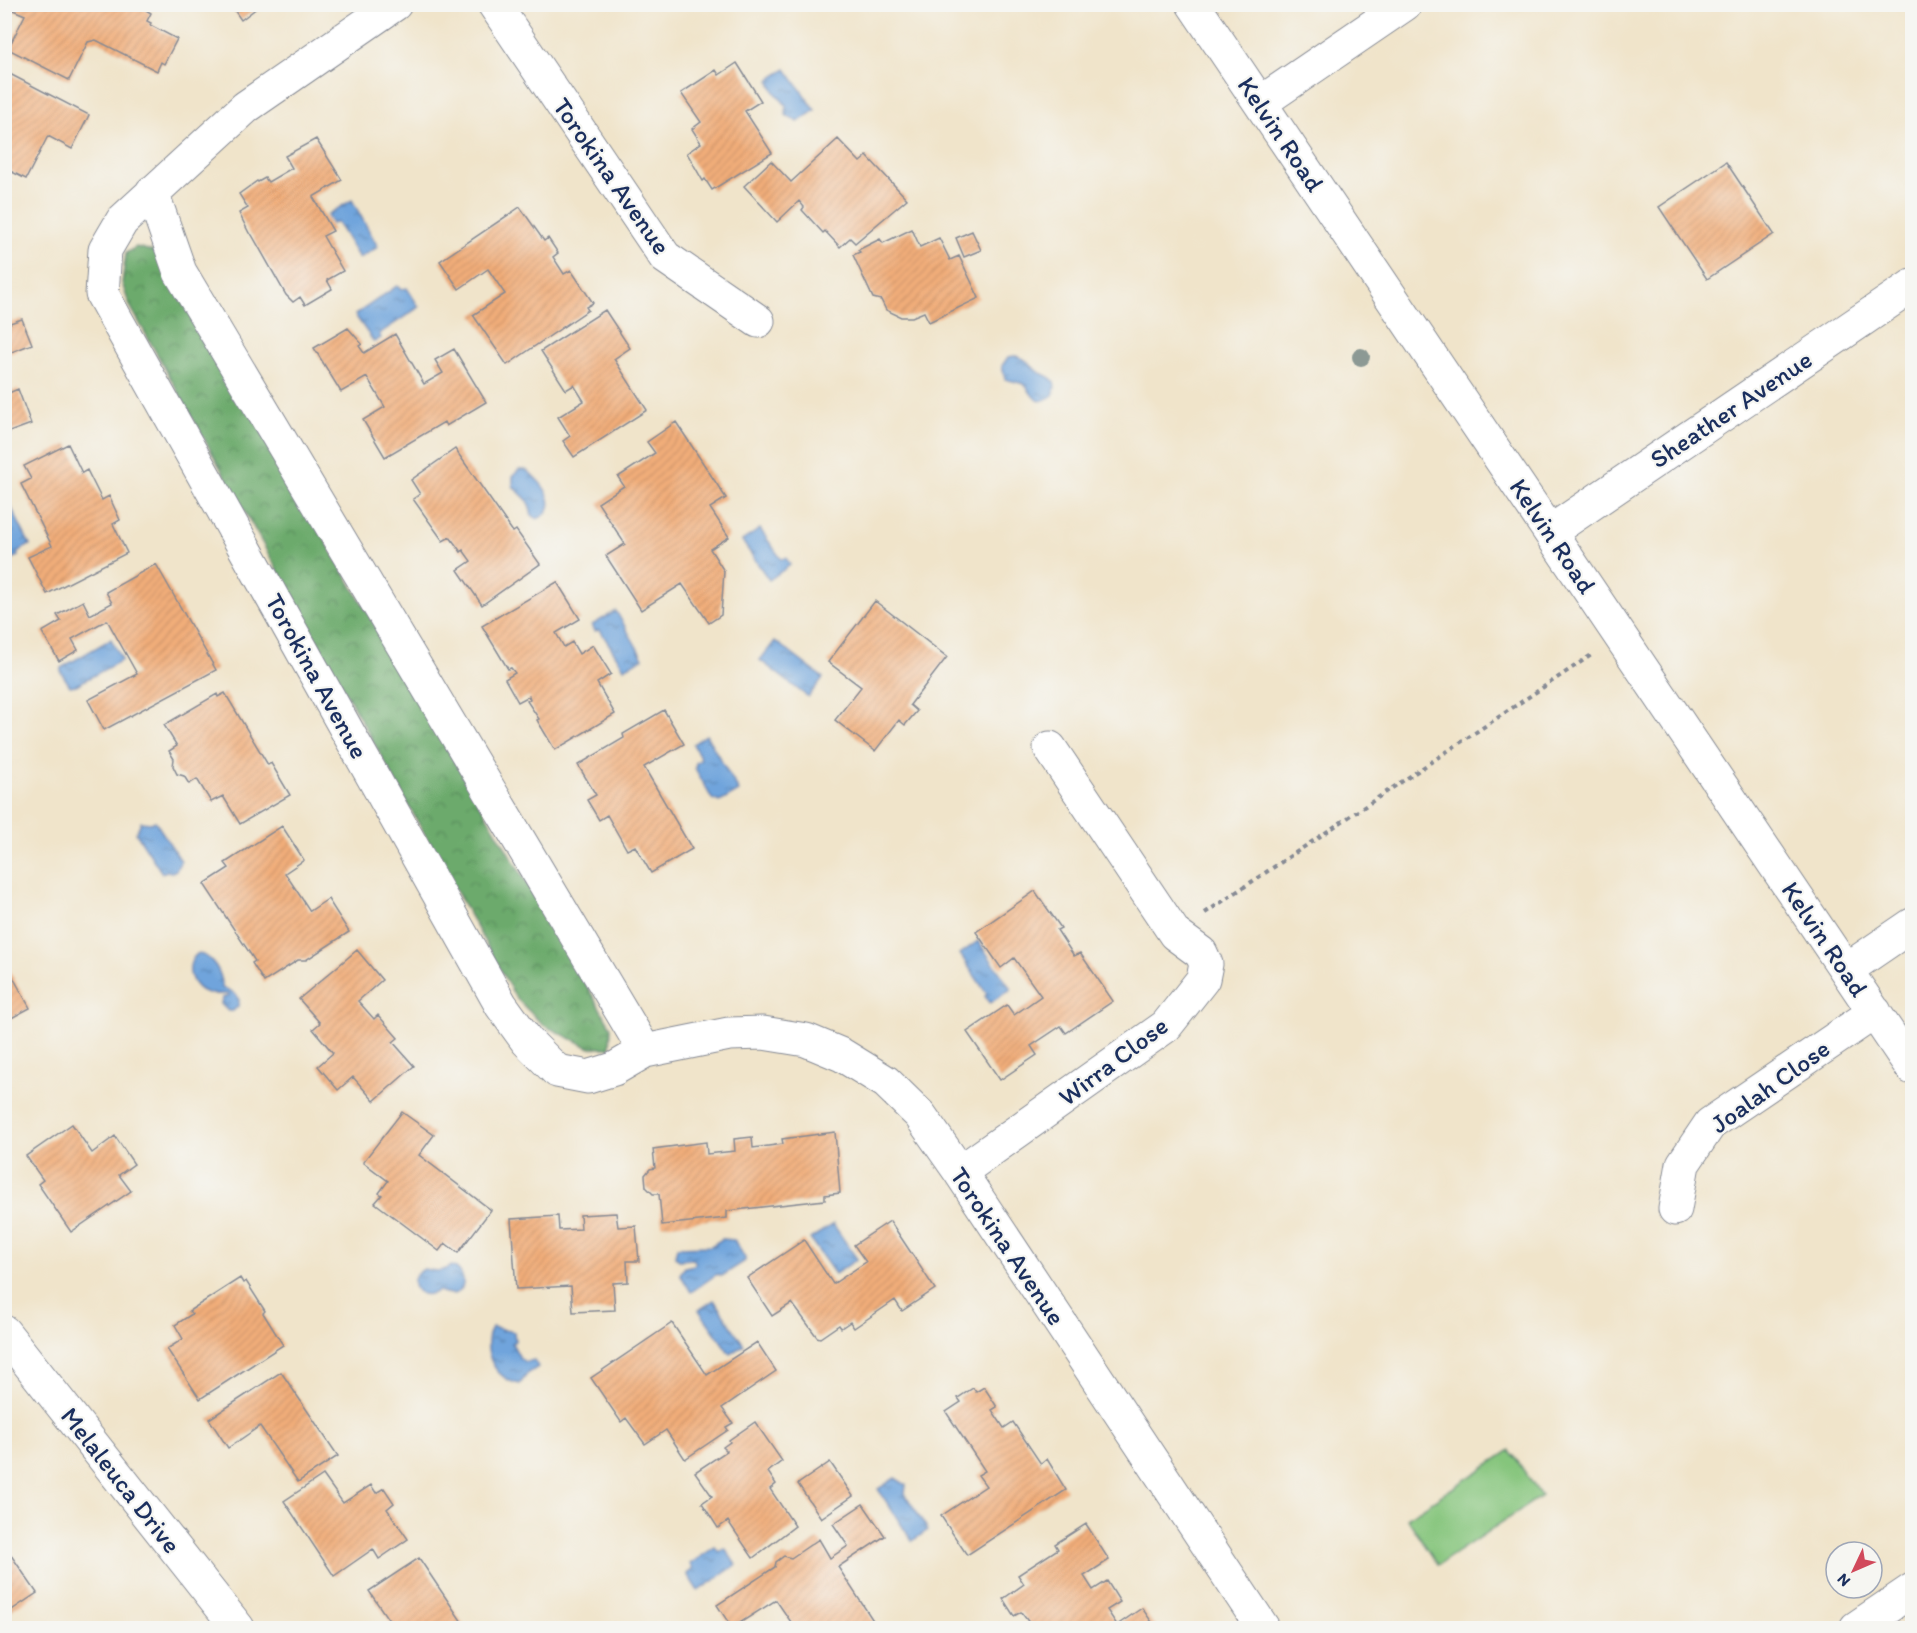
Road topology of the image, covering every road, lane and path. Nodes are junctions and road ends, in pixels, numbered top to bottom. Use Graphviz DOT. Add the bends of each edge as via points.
graph roads {
  1 [pos="395,4"];
  2 [pos="494,4"];
  3 [pos="1193,4"];
  4 [pos="1406,4"];
  5 [pos="1260,103"];
  6 [pos="152,192"];
  7 [pos="1912,286"];
  8 [pos="758,321"];
  9 [pos="1550,532"];
  10 [pos="1621,636"];
  11 [pos="1050,748"];
  12 [pos="1912,925"];
  13 [pos="1175,934"];
  14 [pos="1846,970"];
  15 [pos="1875,1012"];
  16 [pos="645,1051"];
  17 [pos="1912,1068"];
  18 [pos="960,1172"];
  19 [pos="1675,1209"];
  20 [pos="4,1332"];
  21 [pos="1912,1590"];
  22 [pos="238,1629"];
  23 [pos="1263,1629"];
  24 [pos="1856,1629"];
  1 -- 6 [label="street, Torokina Avenue" via="246,107"];
  2 -- 8 [label="street, Torokina Avenue" via="665,257"];
  3 -- 5 [label="street, Kelvin Road"];
  4 -- 5 [label="street"];
  5 -- 9 [label="street, Kelvin Road"];
  6 -- 16 [label="street" via="180,273"];
  6 -- 16 [label="street, Torokina Avenue" via="122,221 105,250 102,294 501,1005 527,1041 557,1071 588,1077 614,1069"];
  7 -- 9 [label="street, Sheather Avenue"];
  9 -- 10 [label="street, Kelvin Road"];
  10 -- 13 [label="path"];
  10 -- 14 [label="street, Kelvin Road"];
  11 -- 13 [label="street, Wirra Close"];
  12 -- 14 [label="street"];
  13 -- 18 [label="street, Wirra Close" via="1201,953 1206,964 1203,979 1166,1026"];
  14 -- 15 [label="street, Kelvin Road"];
  15 -- 17 [label="street, Kelvin Road"];
  15 -- 19 [label="street, Joalah Close" via="1710,1124 1683,1164"];
  16 -- 18 [label="street, Torokina Avenue" via="729,1034 763,1033 806,1040 842,1055 886,1082 920,1115"];
  18 -- 23 [label="street, Torokina Avenue"];
  20 -- 22 [label="street, Melaleuca Drive"];
  21 -- 24 [label="street"];
}
